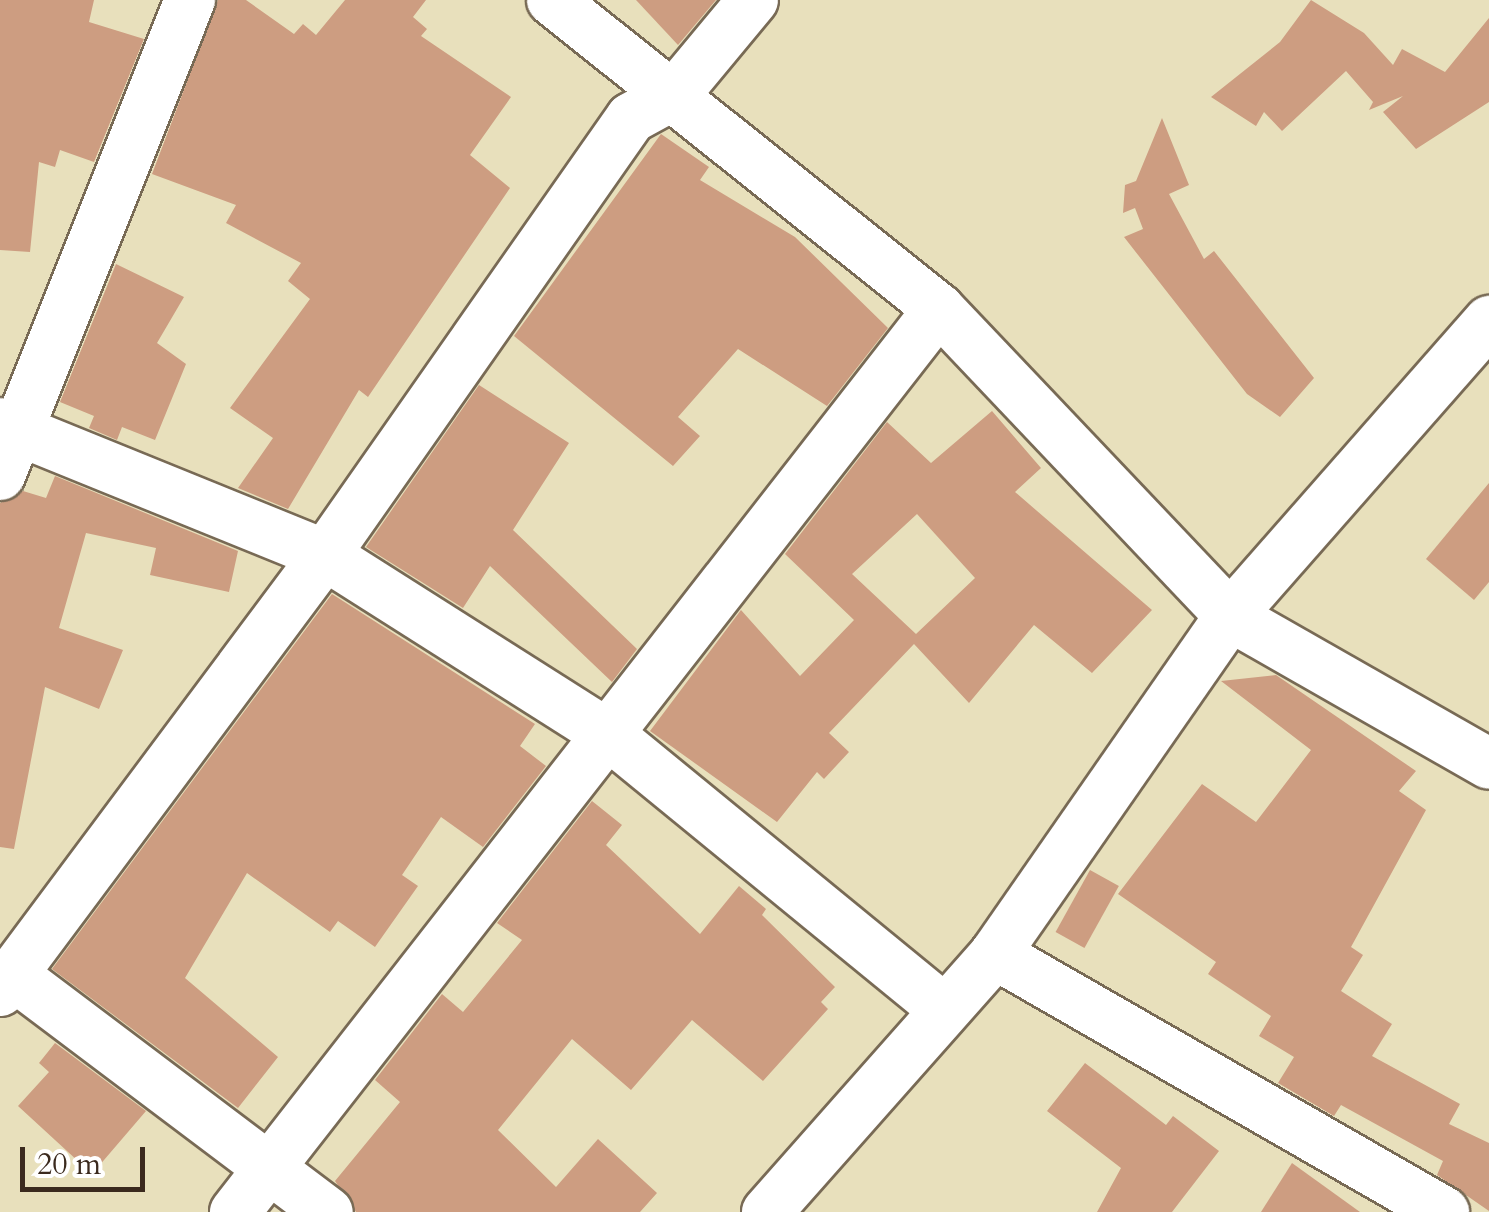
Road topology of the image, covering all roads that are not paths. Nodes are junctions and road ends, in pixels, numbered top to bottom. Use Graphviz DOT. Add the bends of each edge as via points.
graph roads {
  1 [pos="190,0"];
  2 [pos="552,0"];
  3 [pos="753,0"];
  4 [pos="675,94"];
  5 [pos="939,308"];
  6 [pos="1489,321"];
  7 [pos="10,425"];
  8 [pos="0,475"];
  9 [pos="325,555"];
  10 [pos="1230,616"];
  11 [pos="610,735"];
  12 [pos="1489,764"];
  13 [pos="994,954"];
  14 [pos="6,983"];
  15 [pos="946,1010"];
  16 [pos="271,1168"];
  17 [pos="791,1204"];
  18 [pos="235,1212"];
  19 [pos="328,1212"];
  20 [pos="1444,1212"];
  1 -- 7 [label="street"];
  2 -- 4 [label="street"];
  3 -- 4 [label="street"];
  4 -- 5 [label="street"];
  4 -- 9 [label="street" via="632,118"];
  5 -- 10 [label="street"];
  5 -- 11 [label="street"];
  6 -- 10 [label="street"];
  7 -- 8 [label="street"];
  7 -- 9 [label="street"];
  9 -- 11 [label="street"];
  9 -- 14 [label="street"];
  10 -- 12 [label="street"];
  10 -- 13 [label="street"];
  11 -- 15 [label="street"];
  11 -- 16 [label="street"];
  13 -- 15 [label="street"];
  13 -- 20 [label="street"];
  14 -- 16 [label="street"];
  15 -- 17 [label="street"];
  16 -- 18 [label="street"];
  16 -- 19 [label="street"];
}
